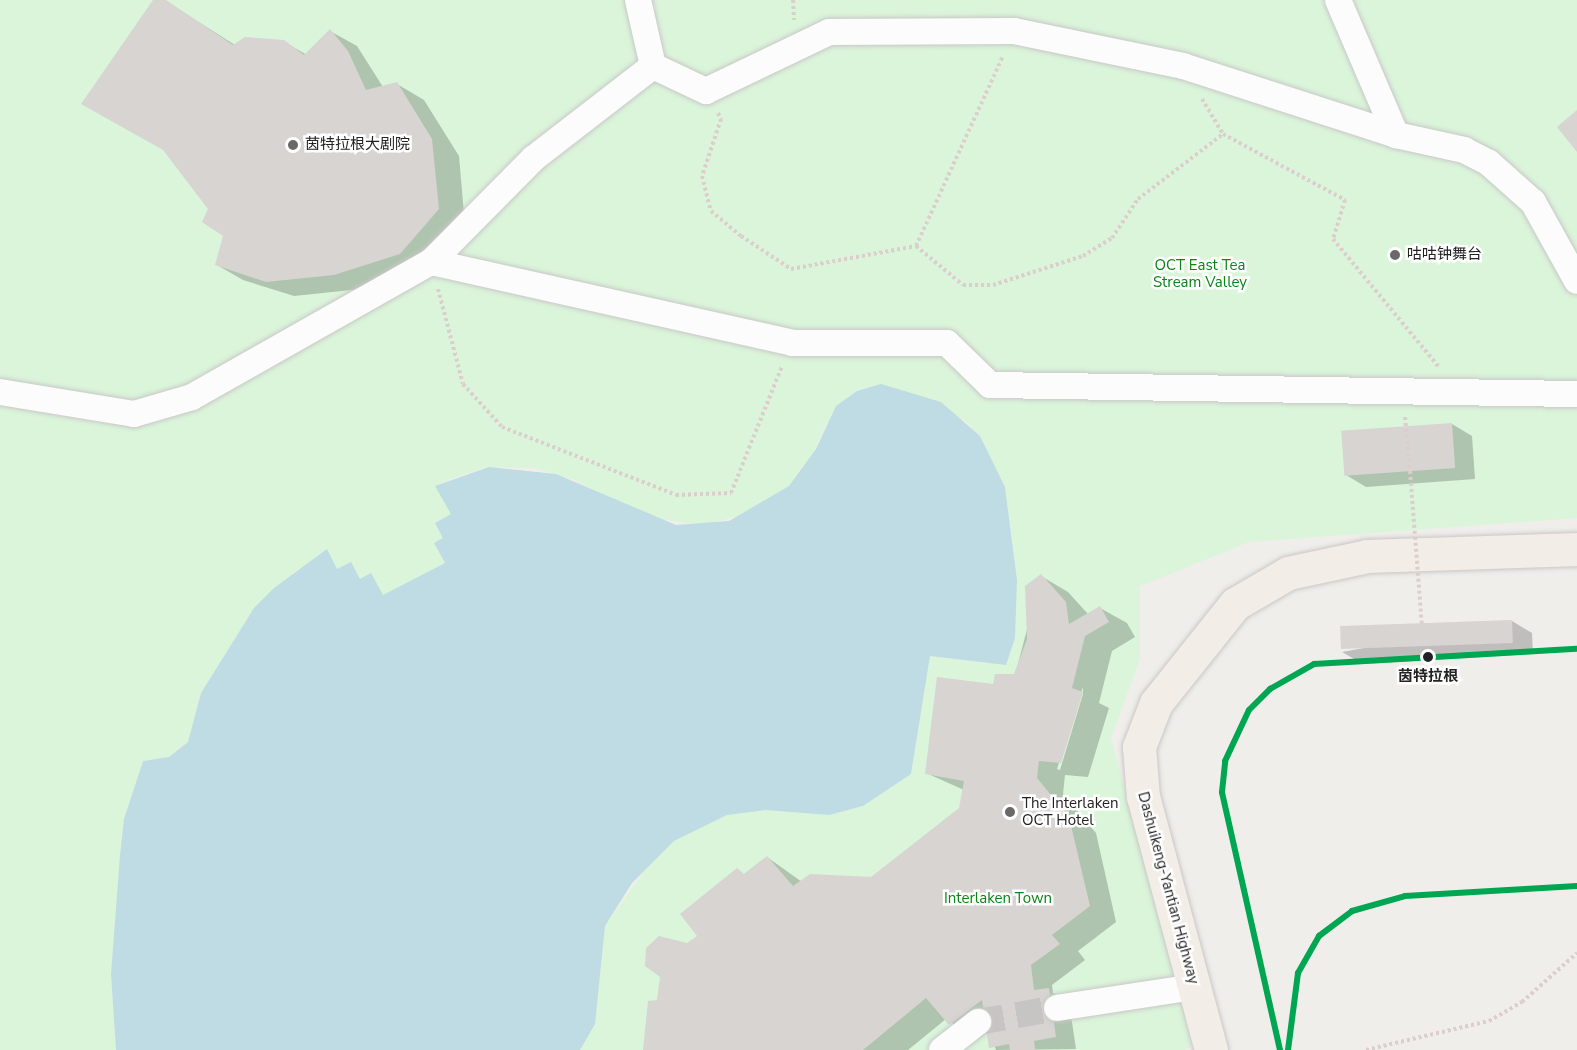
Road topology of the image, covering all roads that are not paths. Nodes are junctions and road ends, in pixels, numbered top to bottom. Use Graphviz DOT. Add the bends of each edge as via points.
graph roads {
  1 [pos="638,0"];
  2 [pos="1338,0"];
  3 [pos="653,66"];
  4 [pos="1396,135"];
  5 [pos="430,262"];
  6 [pos="1577,281"];
  7 [pos="0,392"];
  8 [pos="1577,394"];
  9 [pos="1577,549"];
  10 [pos="1194,987"];
  11 [pos="1057,1008"];
  12 [pos="978,1022"];
  13 [pos="942,1050"];
  14 [pos="1211,1050"];
  1 -- 3 [label="street"];
  2 -- 4 [label="street"];
  3 -- 4 [label="street" via="706,91 829,32 1014,31 1183,66"];
  3 -- 5 [label="street" via="534,158"];
  4 -- 6 [label="street" via="1464,150 1512,178 1547,221"];
  5 -- 7 [label="street" via="192,397 134,414"];
  5 -- 8 [label="street" via="792,343 947,343 990,385 1463,397"];
  9 -- 10 [label="main road, Dashuikeng-Yantian Highway" via="1457,549 1327,561 1259,587 1215,625 1156,704 1139,747 1143,797"];
  10 -- 11 [label="street"];
  10 -- 14 [label="main road, Dashuikeng-Yantian Highway"];
  12 -- 13 [label="street"];
}
